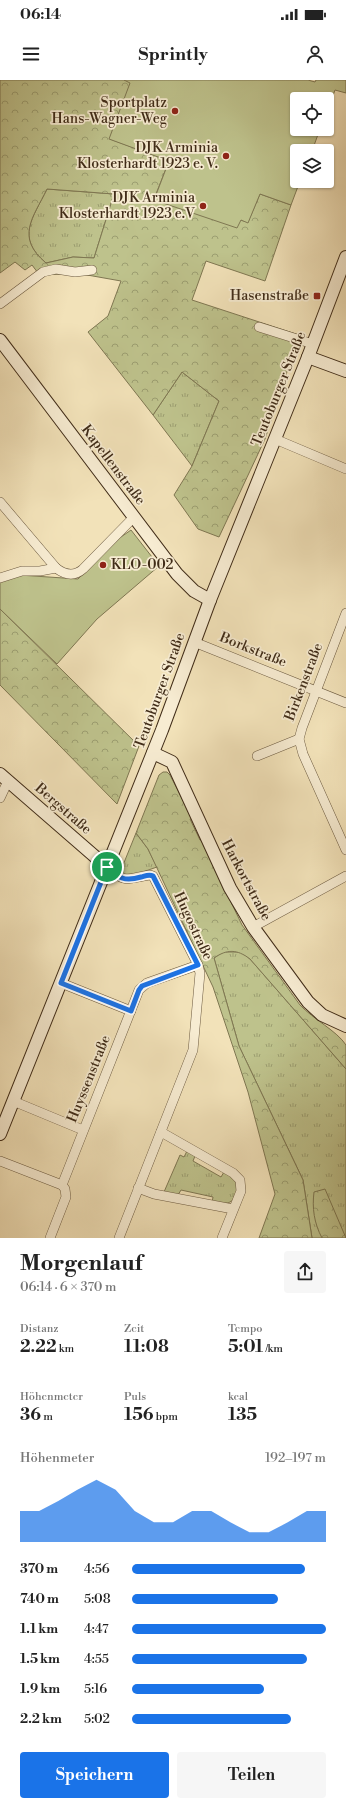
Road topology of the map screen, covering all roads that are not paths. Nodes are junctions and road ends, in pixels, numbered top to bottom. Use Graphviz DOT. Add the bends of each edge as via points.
graph roads {
  1 [pos="346,257"];
  2 [pos="92,270"];
  3 [pos="0,304"];
  4 [pos="259,327"];
  5 [pos="0,340"];
  6 [pos="313,344"];
  7 [pos="308,357"];
  8 [pos="346,371"];
  9 [pos="275,439"];
  10 [pos="346,469"];
  11 [pos="0,502"];
  12 [pos="134,517"];
  13 [pos="56,568"];
  14 [pos="0,578"];
  15 [pos="210,600"];
  16 [pos="346,613"];
  17 [pos="194,642"];
  18 [pos="315,690"];
  19 [pos="346,703"];
  20 [pos="299,739"];
  21 [pos="153,753"];
  22 [pos="257,756"];
  23 [pos="4,778"];
  24 [pos="0,798"];
  25 [pos="346,850"];
  26 [pos="107,867"];
  27 [pos="346,876"];
  28 [pos="252,927"];
  29 [pos="198,965"];
  30 [pos="61,983"];
  31 [pos="131,1011"];
  32 [pos="346,1026"];
  33 [pos="13,1100"];
  34 [pos="83,1130"];
  35 [pos="161,1132"];
  36 [pos="0,1134"];
  37 [pos="0,1161"];
  38 [pos="62,1185"];
  39 [pos="138,1188"];
  40 [pos="233,1209"];
  41 [pos="50,1238"];
  42 [pos="119,1238"];
  43 [pos="222,1238"];
  1 -- 6 [label="main road, Teutoburger Straße"];
  2 -- 3 [label="street" via="75,272 56,269 43,272"];
  4 -- 6 [label="street"];
  5 -- 12 [label="main road, Kapellenstraße"];
  6 -- 7 [label="main road, Teutoburger Straße"];
  7 -- 8 [label="main road"];
  7 -- 9 [label="main road, Teutoburger Straße"];
  9 -- 10 [label="street"];
  9 -- 15 [label="main road, Teutoburger Straße"];
  11 -- 13 [label="street"];
  12 -- 13 [label="street" via="80,572 67,574"];
  12 -- 15 [label="main road, Kapellenstraße" via="186,584"];
  13 -- 14 [label="street" via="22,572"];
  15 -- 17 [label="main road, Teutoburger Straße"];
  16 -- 18 [label="street, Birkenstraße"];
  17 -- 18 [label="street, Borkstraße"];
  17 -- 21 [label="main road, Teutoburger Straße"];
  18 -- 19 [label="street, Borkstraße"];
  18 -- 20 [label="street, Birkenstraße"];
  20 -- 22 [label="street"];
  20 -- 25 [label="street, Birkenstraße" via="306,761"];
  21 -- 26 [label="main road, Teutoburger Straße"];
  21 -- 28 [label="main road, Harkortstraße" via="172,762 230,888"];
  23 -- 24 [label="street"];
  23 -- 26 [label="main road, Bergstraße"];
  26 -- 29 [label="street, Hugostraße" via="118,877 126,879 153,876"];
  26 -- 30 [label="main road, Teutoburger Straße"];
  27 -- 28 [label="street"];
  28 -- 32 [label="main road, Harkortstraße" via="308,1002 322,1015"];
  29 -- 31 [label="street, Huyssenstraße" via="142,986"];
  29 -- 35 [label="street, Hugostraße" via="200,973 194,1050"];
  30 -- 31 [label="street"];
  30 -- 33 [label="main road, Teutoburger Straße"];
  31 -- 34 [label="street, Huyssenstraße"];
  33 -- 34 [label="street"];
  33 -- 36 [label="main road, Teutoburger Straße"];
  34 -- 38 [label="street, Huyssenstraße"];
  35 -- 39 [label="street, Hugostraße"];
  35 -- 40 [label="street" via="237,1176 241,1191"];
  37 -- 38 [label="street"];
  38 -- 41 [label="street, Huyssenstraße" via="66,1197"];
  39 -- 40 [label="street" via="154,1194"];
  39 -- 42 [label="street, Hugostraße"];
  40 -- 43 [label="street"];
}
